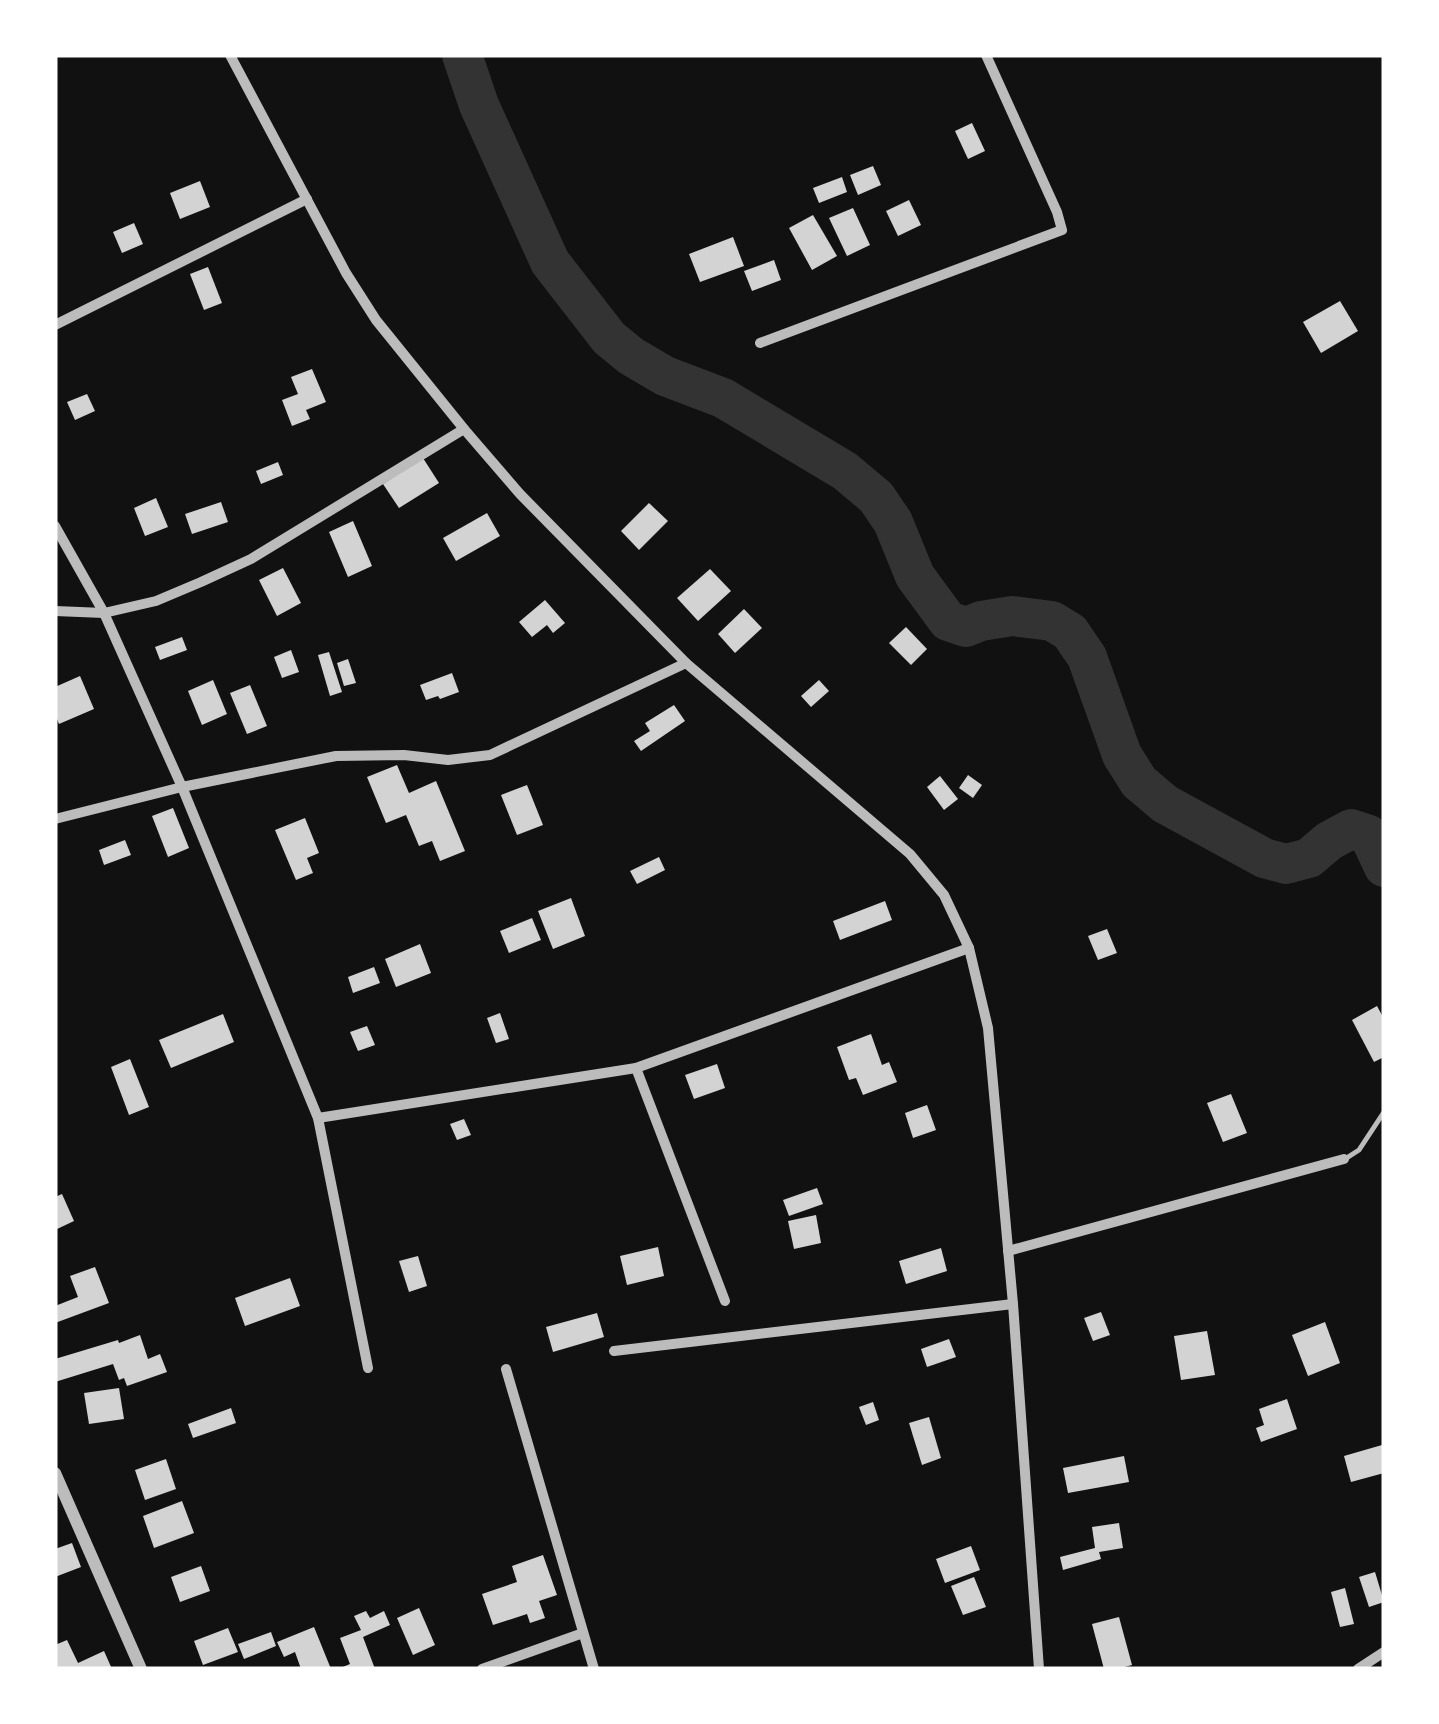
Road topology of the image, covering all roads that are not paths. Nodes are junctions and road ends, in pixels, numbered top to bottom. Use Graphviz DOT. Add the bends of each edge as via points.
graph roads {
  1 [pos="230,55"];
  2 [pos="986,55"];
  3 [pos="307,200"];
  4 [pos="55,325"];
  5 [pos="760,343"];
  6 [pos="464,429"];
  7 [pos="55,526"];
  8 [pos="55,611"];
  9 [pos="104,614"];
  10 [pos="686,664"];
  11 [pos="182,787"];
  12 [pos="55,819"];
  13 [pos="969,948"];
  14 [pos="636,1068"];
  15 [pos="1384,1112"];
  16 [pos="318,1118"];
  17 [pos="1344,1159"];
  18 [pos="1008,1251"];
  19 [pos="725,1300"];
  20 [pos="1013,1304"];
  21 [pos="614,1350"];
  22 [pos="368,1368"];
  23 [pos="506,1369"];
  24 [pos="55,1473"];
  25 [pos="583,1633"];
  26 [pos="1384,1652"];
  27 [pos="141,1669"];
  28 [pos="482,1669"];
  29 [pos="594,1669"];
  30 [pos="1039,1669"];
  31 [pos="1358,1669"];
  1 -- 3 [label="street"];
  2 -- 5 [label="street" via="1062,230"];
  3 -- 4 [label="street"];
  3 -- 6 [label="street" via="376,320"];
  6 -- 9 [label="street" via="251,559 156,601"];
  6 -- 10 [label="street"];
  7 -- 9 [label="street"];
  8 -- 9 [label="street"];
  9 -- 11 [label="street"];
  10 -- 11 [label="street" via="490,755 336,756"];
  10 -- 13 [label="street" via="910,854 944,895"];
  11 -- 12 [label="street"];
  11 -- 16 [label="street"];
  13 -- 14 [label="street"];
  13 -- 18 [label="street" via="988,1028"];
  14 -- 16 [label="street"];
  14 -- 19 [label="street"];
  15 -- 17 [label="lane" via="1359,1150"];
  16 -- 22 [label="street"];
  17 -- 18 [label="street"];
  18 -- 20 [label="street"];
  20 -- 21 [label="street"];
  20 -- 30 [label="street"];
  23 -- 25 [label="street"];
  24 -- 27 [label="street"];
  25 -- 28 [label="street"];
  25 -- 29 [label="street"];
  26 -- 31 [label="street"];
}
